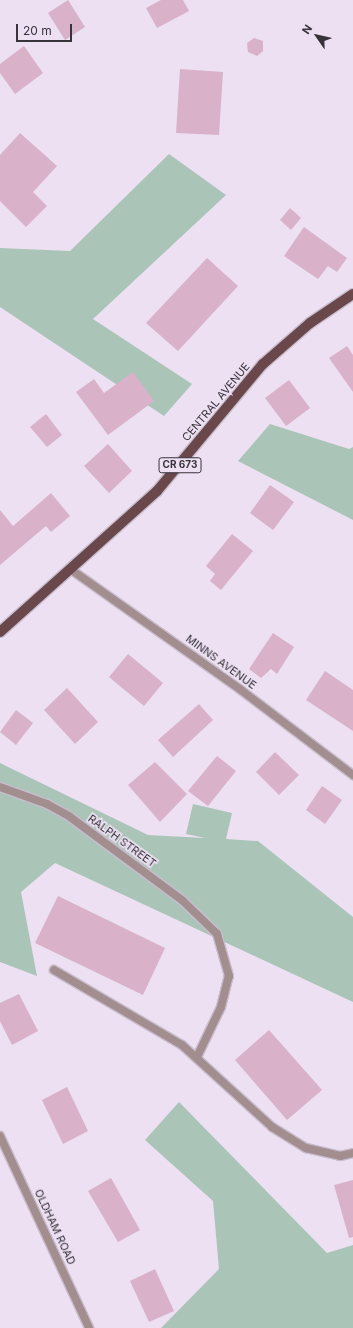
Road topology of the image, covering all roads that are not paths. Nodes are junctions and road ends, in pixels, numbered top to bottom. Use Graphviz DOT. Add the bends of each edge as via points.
graph roads {
  1 [pos="353,294"];
  2 [pos="73,571"];
  3 [pos="0,632"];
  4 [pos="353,775"];
  5 [pos="0,787"];
  6 [pos="54,970"];
  7 [pos="197,1057"];
  8 [pos="0,1136"];
  9 [pos="353,1153"];
  10 [pos="88,1328"];
  1 -- 2 [label="main road, CENTRAL AVENUE / CR 673" via="310,324 263,364 157,491"];
  2 -- 3 [label="main road, CENTRAL AVENUE / CR 673"];
  2 -- 4 [label="street, MINNS AVENUE" via="235,686"];
  5 -- 7 [label="street, RALPH STREET" via="47,804 70,817 177,896 217,934 229,976 221,1007"];
  6 -- 7 [label="street"];
  7 -- 9 [label="street" via="272,1127 306,1148 340,1156"];
  8 -- 10 [label="street, OLDHAM ROAD"];
}
